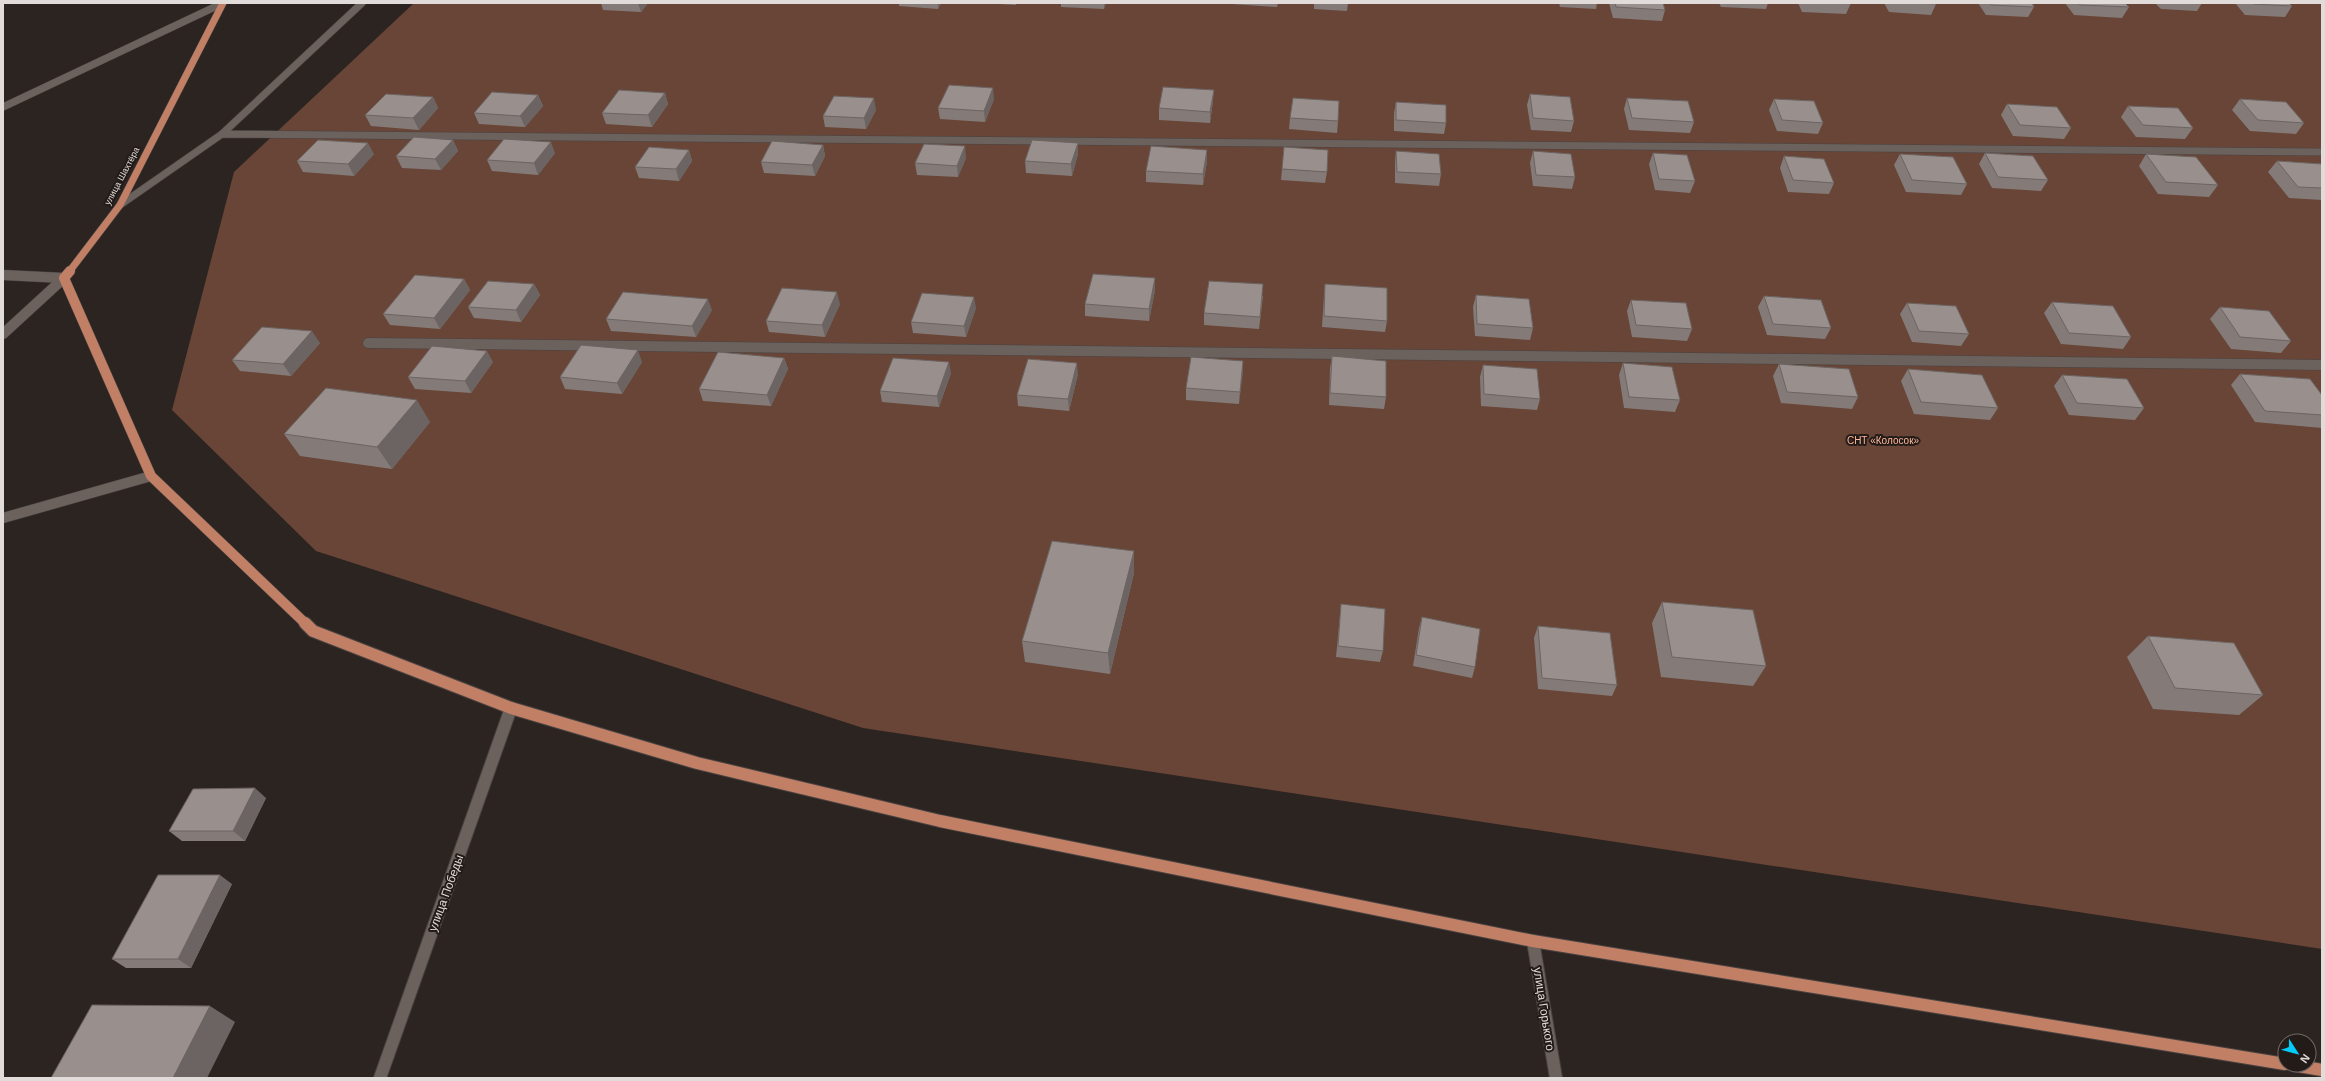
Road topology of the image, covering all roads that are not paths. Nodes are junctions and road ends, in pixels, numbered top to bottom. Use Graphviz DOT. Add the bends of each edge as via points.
graph roads {
  1 [pos="362,3"];
  2 [pos="222,4"];
  3 [pos="3,107"];
  4 [pos="222,134"];
  5 [pos="2322,152"];
  6 [pos="120,205"];
  7 [pos="3,275"];
  8 [pos="64,278"];
  9 [pos="3,334"];
  10 [pos="368,343"];
  11 [pos="2322,365"];
  12 [pos="151,476"];
  13 [pos="3,518"];
  14 [pos="512,708"];
  15 [pos="1533,941"];
  16 [pos="2277,1063"];
  17 [pos="380,1078"];
  18 [pos="1556,1078"];
  1 -- 4 [label="street"];
  2 -- 3 [label="street"];
  2 -- 6 [label="main road, улица Шахтёра"];
  4 -- 5 [label="street"];
  4 -- 6 [label="street"];
  6 -- 8 [label="main road, улица Шахтёра"];
  7 -- 8 [label="street"];
  8 -- 9 [label="street, улица Шахтёра"];
  8 -- 12 [label="main road"];
  10 -- 11 [label="street"];
  12 -- 13 [label="street"];
  12 -- 14 [label="main road" via="313,631"];
  14 -- 15 [label="main road" via="697,763 940,821"];
  14 -- 17 [label="street, улица Победы"];
  15 -- 16 [label="main road"];
  15 -- 18 [label="street, улица Горького"];
}
